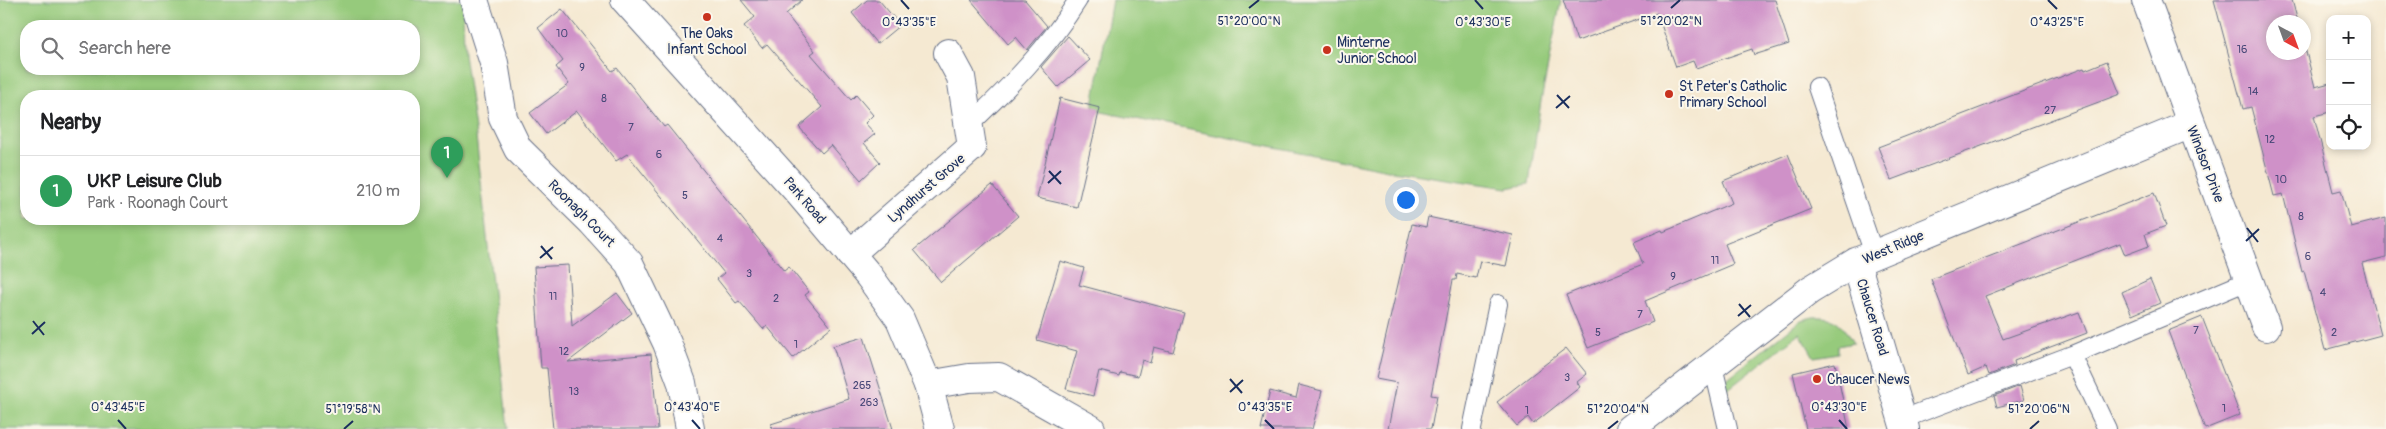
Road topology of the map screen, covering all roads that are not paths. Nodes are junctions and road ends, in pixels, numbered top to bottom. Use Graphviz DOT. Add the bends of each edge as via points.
graph roads {
  1 [pos="474,0"];
  2 [pos="625,0"];
  3 [pos="1078,0"];
  4 [pos="2146,0"];
  5 [pos="948,52"];
  6 [pos="1817,87"];
  7 [pos="2191,124"];
  8 [pos="968,126"];
  9 [pos="850,254"];
  10 [pos="1865,258"];
  11 [pos="2250,280"];
  12 [pos="1498,304"];
  13 [pos="2266,327"];
  14 [pos="2072,355"];
  15 [pos="1713,366"];
  16 [pos="928,385"];
  17 [pos="1904,424"];
  18 [pos="690,429"];
  19 [pos="940,429"];
  20 [pos="1091,429"];
  21 [pos="1472,429"];
  22 [pos="1630,429"];
  23 [pos="1728,429"];
  24 [pos="2107,429"];
  1 -- 18 [label="street, Roonagh Court" via="494,63 503,118 518,149 629,262 667,342 679,375"];
  2 -- 9 [label="street, Park Road" via="799,192"];
  3 -- 8 [label="lane" via="1056,34 1005,91"];
  4 -- 7 [label="street, Windsor Drive"];
  5 -- 8 [label="street, Lyndhurst Grove" via="961,77"];
  6 -- 10 [label="lane"];
  7 -- 10 [label="street, West Ridge"];
  7 -- 11 [label="street, Windsor Drive"];
  8 -- 9 [label="street, Lyndhurst Grove" via="972,147"];
  9 -- 16 [label="street, Park Road" via="900,318"];
  10 -- 15 [label="street, West Ridge" via="1810,290"];
  10 -- 17 [label="street, Chaucer Road"];
  11 -- 13 [label="street, Windsor Drive"];
  11 -- 14 [label="lane"];
  12 -- 21 [label="lane"];
  14 -- 17 [label="lane"];
  14 -- 24 [label="lane"];
  15 -- 22 [label="street, West Ridge"];
  15 -- 23 [label="lane"];
  16 -- 19 [label="street, Park Road"];
  16 -- 20 [label="street" via="1000,377"];
}
